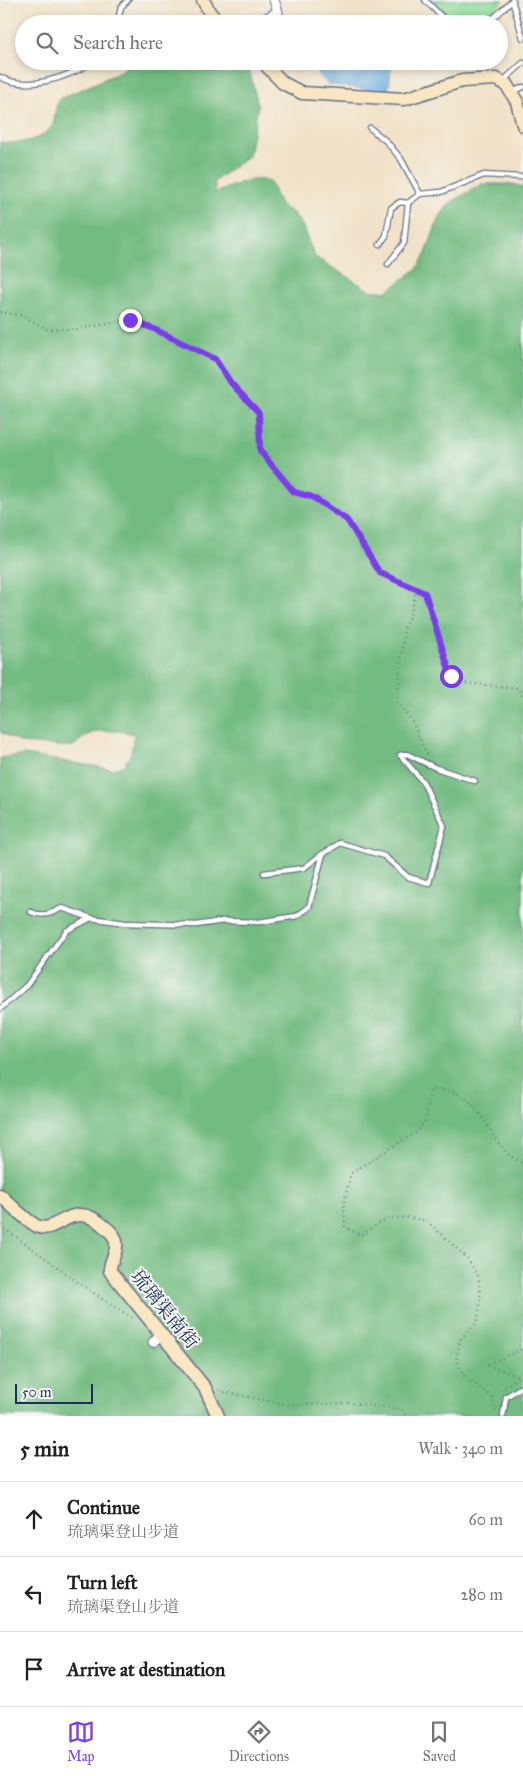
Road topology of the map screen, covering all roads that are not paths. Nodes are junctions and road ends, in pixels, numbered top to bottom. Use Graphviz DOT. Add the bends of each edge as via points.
graph roads {
  1 [pos="128,0"];
  2 [pos="203,0"];
  3 [pos="274,0"];
  4 [pos="425,0"];
  5 [pos="512,0"];
  6 [pos="120,15"];
  7 [pos="212,15"];
  8 [pos="272,15"];
  9 [pos="440,15"];
  10 [pos="496,15"];
  11 [pos="523,38"];
  12 [pos="523,63"];
  13 [pos="79,70"];
  14 [pos="271,70"];
  15 [pos="0,77"];
  16 [pos="502,82"];
  17 [pos="517,90"];
  18 [pos="523,125"];
  19 [pos="370,128"];
  20 [pos="523,177"];
  21 [pos="420,194"];
  22 [pos="408,203"];
  23 [pos="380,244"];
  24 [pos="388,264"];
  25 [pos="475,781"];
  26 [pos="323,854"];
  27 [pos="264,873"];
  28 [pos="30,912"];
  29 [pos="91,918"];
  30 [pos="0,1010"];
  31 [pos="0,1195"];
  32 [pos="523,1386"];
  33 [pos="501,1415"];
  34 [pos="218,1416"];
  1 -- 6 [label="lane"];
  2 -- 7 [label="street"];
  3 -- 8 [label="street" via="278,12"];
  4 -- 9 [label="lane"];
  5 -- 10 [label="lane"];
  5 -- 11 [label="lane"];
  12 -- 16 [label="lane"];
  13 -- 15 [label="lane" via="52,79 12,83"];
  14 -- 16 [label="street" via="302,94 404,99 462,81 496,79"];
  16 -- 17 [label="street"];
  17 -- 18 [label="street"];
  19 -- 21 [label="lane" via="402,160"];
  20 -- 21 [label="lane" via="484,175 442,192"];
  21 -- 22 [label="lane"];
  22 -- 23 [label="lane" via="400,202 391,208 386,236"];
  22 -- 24 [label="lane" via="404,243"];
  25 -- 26 [label="lane" via="407,754 400,755 423,782 444,826 429,883 408,877 384,856 340,843"];
  26 -- 27 [label="lane" via="304,868"];
  26 -- 29 [label="lane" via="309,907 297,916 196,926"];
  28 -- 29 [label="lane" via="52,914 62,908"];
  29 -- 30 [label="lane" via="66,931 27,985"];
  31 -- 34 [label="street, 琉璃渠南街" via="38,1226 48,1228 74,1214 90,1217 113,1234 117,1243 110,1272 156,1338 205,1388"];
  32 -- 33 [label="lane" via="506,1397"];
}
